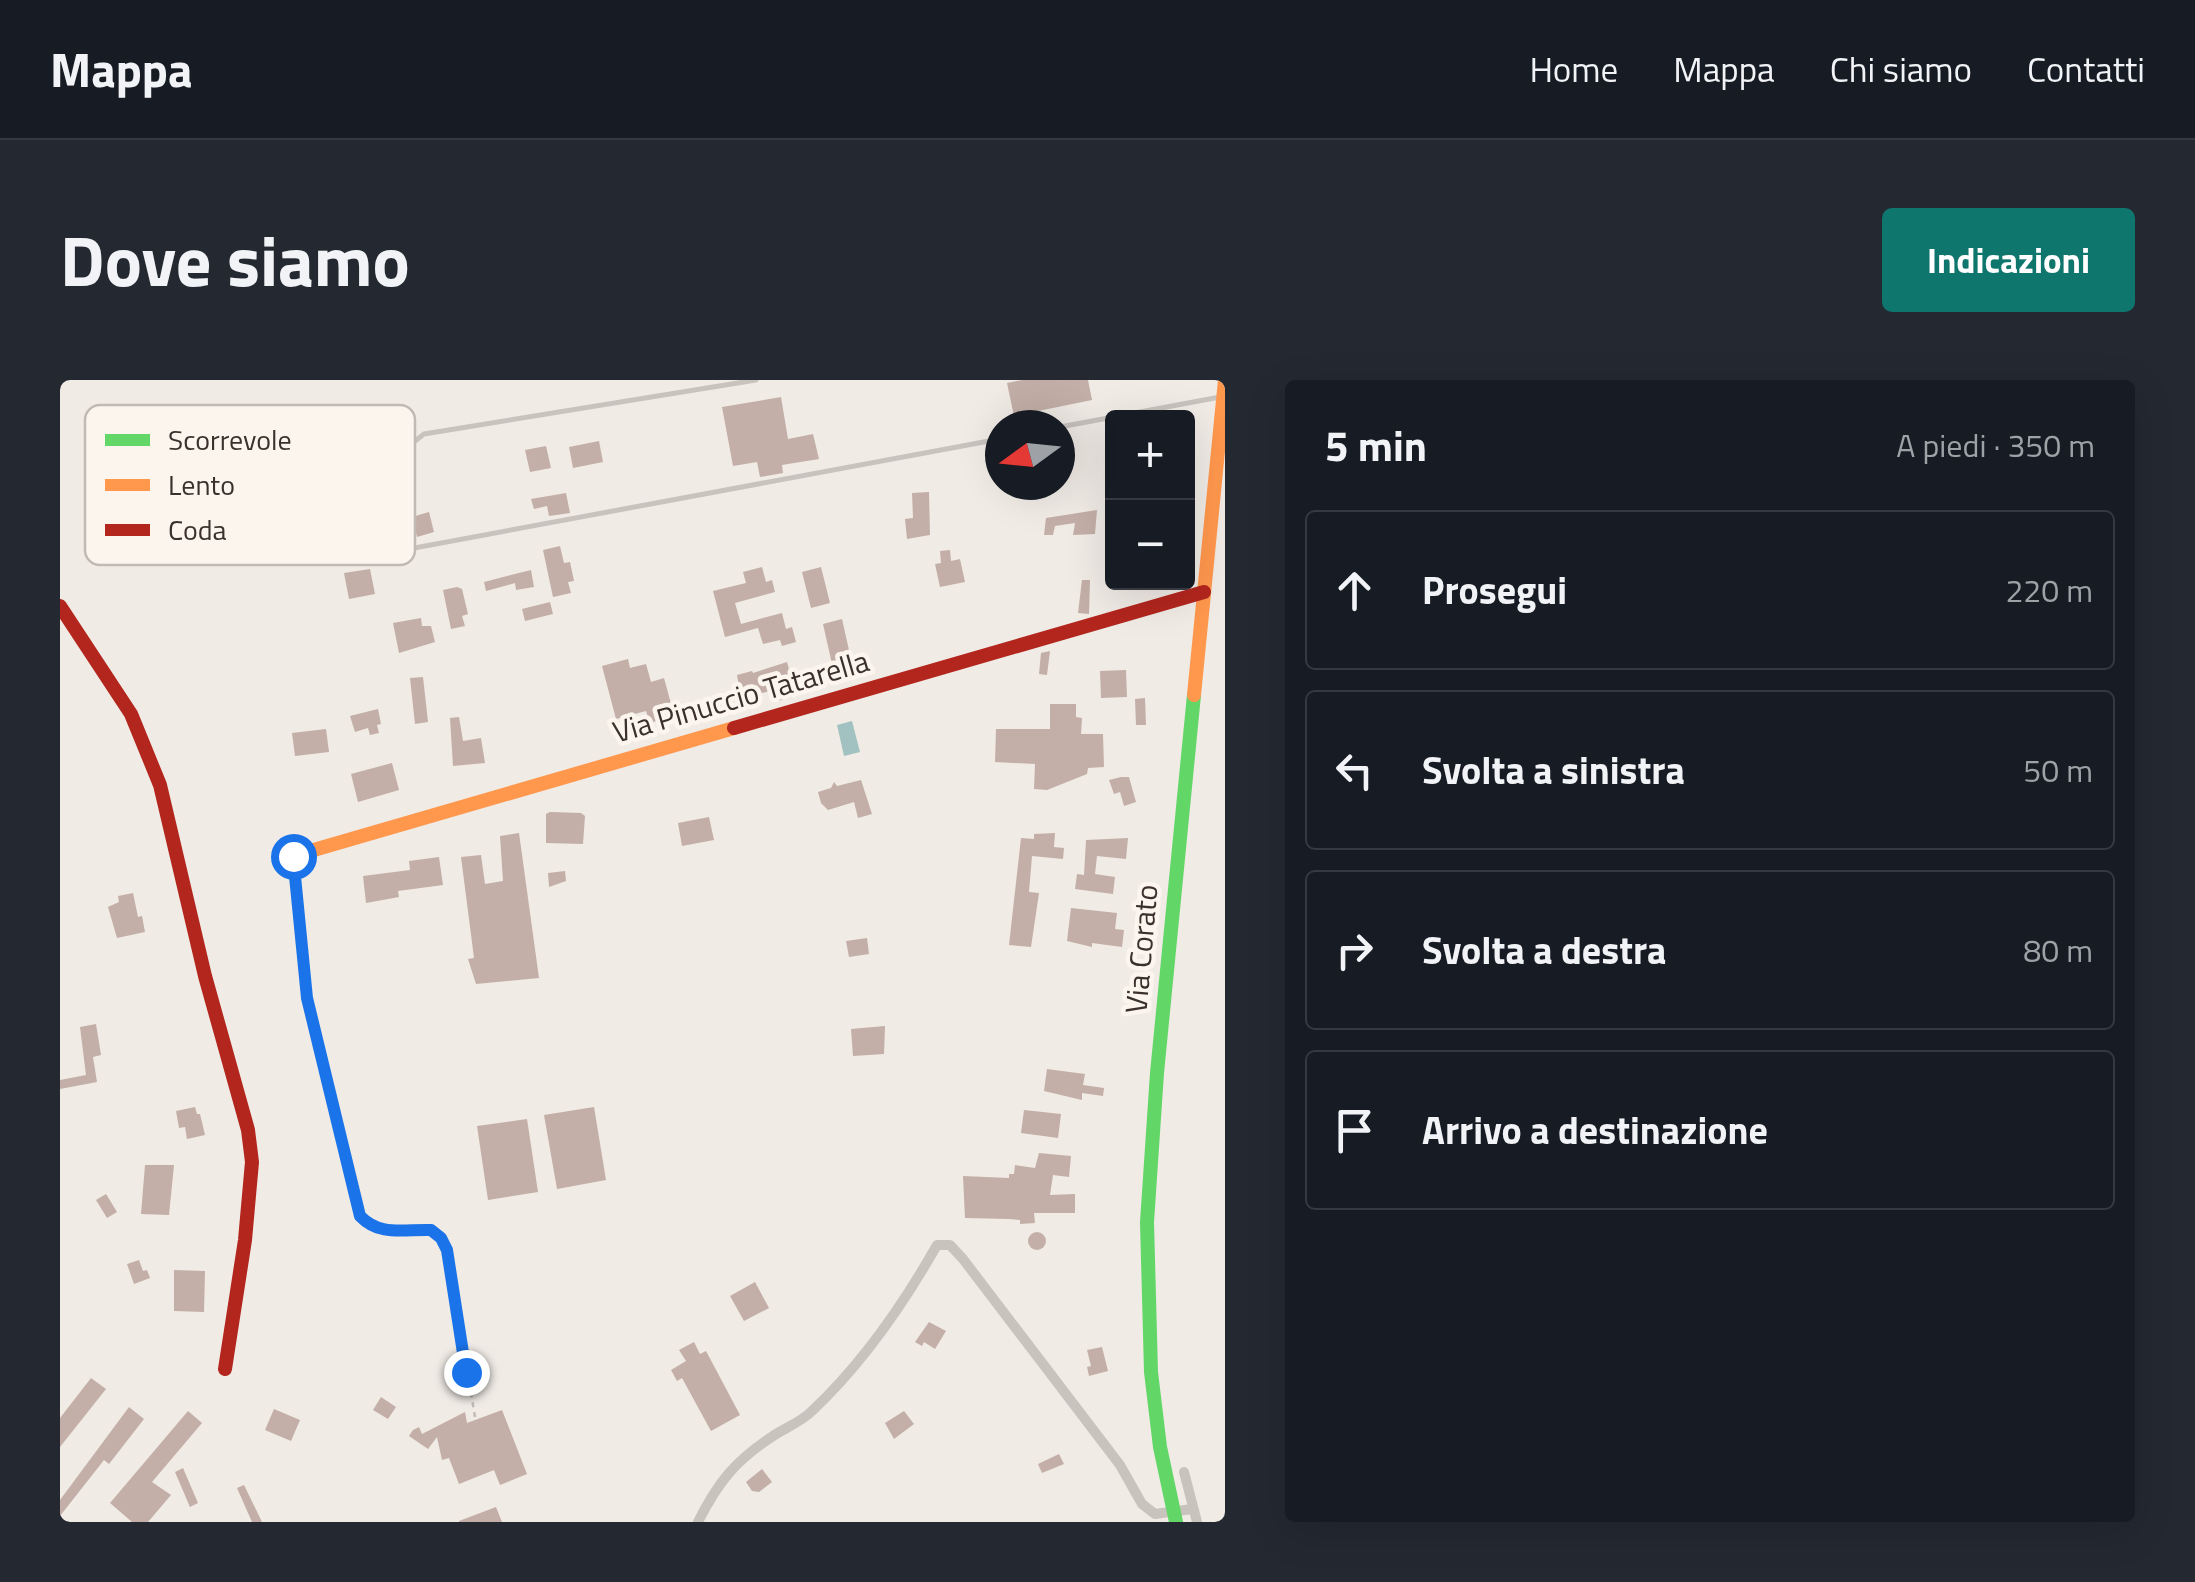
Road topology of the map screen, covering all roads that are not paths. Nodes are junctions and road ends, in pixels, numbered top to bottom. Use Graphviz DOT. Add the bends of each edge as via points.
graph roads {
  1 [pos="756,380"];
  2 [pos="1225,380"];
  3 [pos="1223,397"];
  4 [pos="1075,424"];
  5 [pos="415,440"];
  6 [pos="985,441"];
  7 [pos="415,548"];
  8 [pos="1204,592"];
  9 [pos="60,606"];
  10 [pos="293,856"];
  11 [pos="225,1370"];
  12 [pos="1184,1472"];
  13 [pos="1192,1509"];
  14 [pos="1175,1517"];
  15 [pos="698,1522"];
  16 [pos="1197,1522"];
  1 -- 5 [label="lane"];
  2 -- 3 [label="street, Via Corato"];
  3 -- 4 [label="lane"];
  3 -- 8 [label="street, Via Corato"];
  6 -- 7 [label="lane"];
  8 -- 10 [label="street, Via Pinuccio Tatarella"];
  8 -- 14 [label="street, Via Corato" via="1144,1256 1147,1347"];
  9 -- 11 [label="street" via="131,714 169,811 248,1130 252,1162"];
  12 -- 13 [label="street"];
  13 -- 14 [label="street"];
  13 -- 16 [label="street"];
  14 -- 15 [label="street" via="1142,1504 963,1259 950,1245 937,1244 835,1387 808,1416 736,1461"];
}
